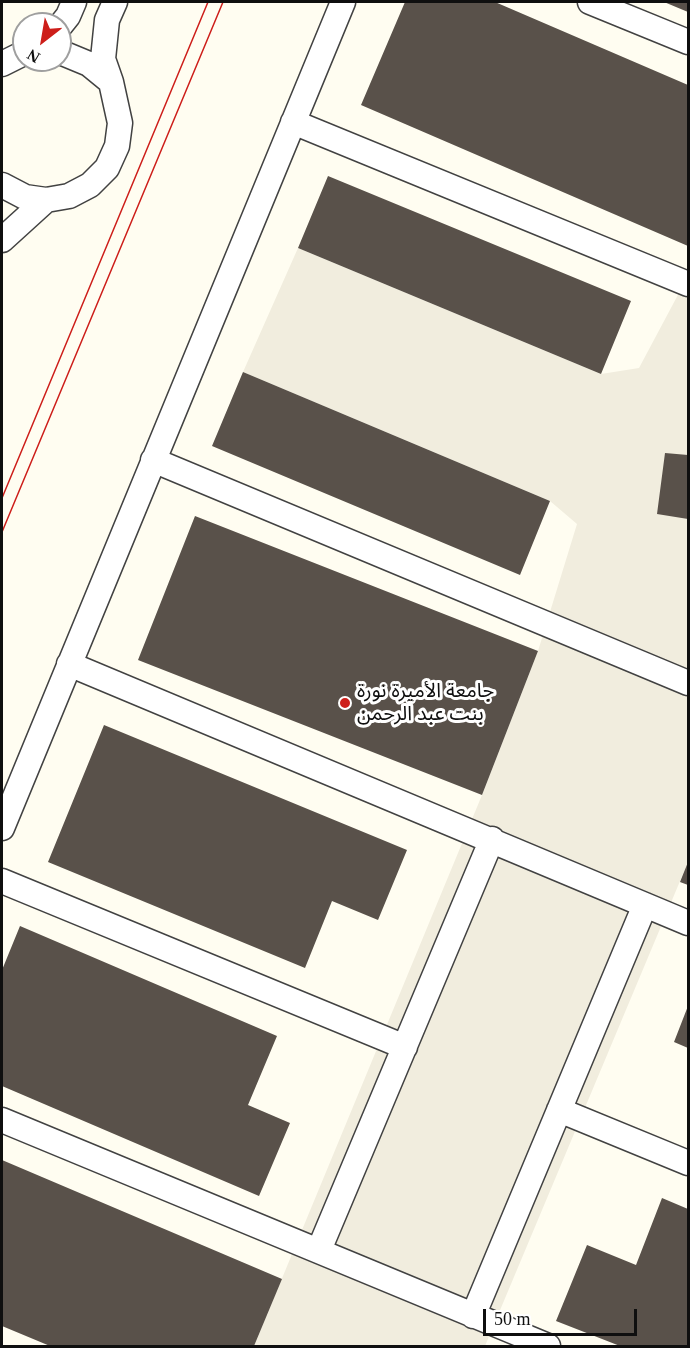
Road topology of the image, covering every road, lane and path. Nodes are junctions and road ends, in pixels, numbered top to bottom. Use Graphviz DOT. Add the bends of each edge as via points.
graph roads {
  1 [pos="115,2"];
  2 [pos="343,2"];
  3 [pos="590,2"];
  4 [pos="688,42"];
  5 [pos="72,57"];
  6 [pos="111,82"];
  7 [pos="293,122"];
  8 [pos="2,185"];
  9 [pos="46,200"];
  10 [pos="2,240"];
  11 [pos="688,285"];
  12 [pos="153,460"];
  13 [pos="69,664"];
  14 [pos="688,683"];
  15 [pos="2,828"];
  16 [pos="492,839"];
  17 [pos="2,881"];
  18 [pos="645,905"];
  19 [pos="688,923"];
  20 [pos="405,1047"];
  21 [pos="559,1110"];
  22 [pos="2,1120"];
  23 [pos="688,1164"];
  24 [pos="319,1251"];
  25 [pos="473,1316"];
  26 [pos="548,1347"];
  1 -- 6 [label="street" via="107,20 103,59"];
  2 -- 7 [label="street"];
  3 -- 4 [label="street"];
  5 -- 6 [label="street" via="89,64"];
  6 -- 9 [label="street" via="120,123 117,146 107,168 69,196"];
  7 -- 11 [label="street"];
  7 -- 12 [label="street"];
  8 -- 9 [label="street" via="25,197"];
  9 -- 10 [label="street"];
  12 -- 13 [label="street"];
  12 -- 14 [label="street"];
  13 -- 15 [label="street"];
  13 -- 16 [label="street"];
  16 -- 18 [label="street"];
  16 -- 20 [label="street"];
  17 -- 20 [label="street"];
  18 -- 19 [label="street"];
  18 -- 21 [label="street"];
  20 -- 24 [label="street"];
  21 -- 23 [label="street"];
  21 -- 25 [label="street"];
  22 -- 24 [label="street"];
  24 -- 25 [label="street"];
  25 -- 26 [label="street"];
}
